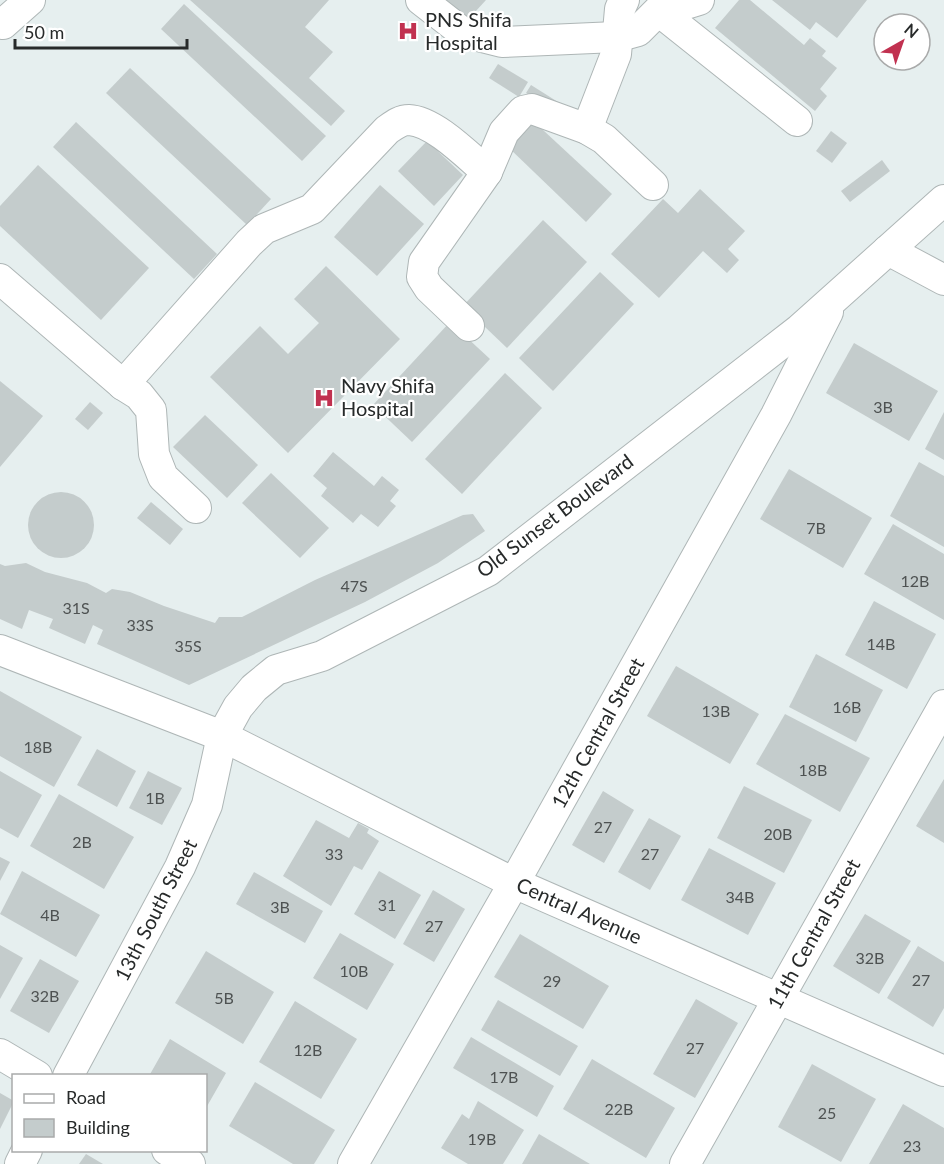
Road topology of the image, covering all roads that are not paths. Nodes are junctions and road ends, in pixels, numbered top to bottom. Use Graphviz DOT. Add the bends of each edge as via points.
graph roads {
  1 [pos="30,0"];
  2 [pos="421,0"];
  3 [pos="624,0"];
  4 [pos="699,0"];
  5 [pos="664,6"];
  6 [pos="3,24"];
  7 [pos="616,37"];
  8 [pos="797,121"];
  9 [pos="587,129"];
  10 [pos="487,172"];
  11 [pos="653,185"];
  12 [pos="944,200"];
  13 [pos="888,250"];
  14 [pos="944,280"];
  15 [pos="2,283"];
  16 [pos="836,297"];
  17 [pos="469,326"];
  18 [pos="123,385"];
  19 [pos="196,508"];
  20 [pos="0,650"];
  21 [pos="944,705"];
  22 [pos="222,736"];
  23 [pos="514,883"];
  24 [pos="779,997"];
  25 [pos="0,1054"];
  26 [pos="944,1071"];
  27 [pos="34,1074"];
  28 [pos="69,1074"];
  29 [pos="170,1152"];
  30 [pos="190,1164"];
  31 [pos="353,1164"];
  32 [pos="685,1164"];
  1 -- 6 [label="street"];
  2 -- 7 [label="street" via="462,32 502,42"];
  3 -- 7 [label="street"];
  4 -- 5 [label="street"];
  5 -- 7 [label="street" via="638,31"];
  5 -- 8 [label="street"];
  7 -- 9 [label="street" via="616,54"];
  9 -- 10 [label="street" via="532,109 523,111 504,132"];
  9 -- 11 [label="street"];
  10 -- 17 [label="street" via="424,262 422,277"];
  10 -- 18 [label="street" via="433,128 409,120 398,122 312,209 264,229 249,243"];
  12 -- 13 [label="street, Old Sunset Boulevard"];
  13 -- 14 [label="street"];
  13 -- 16 [label="street, Old Sunset Boulevard"];
  15 -- 18 [label="street"];
  16 -- 22 [label="street, Old Sunset Boulevard" via="488,571 322,656 276,670 238,707"];
  16 -- 23 [label="street, 12th Central Street" via="776,415"];
  18 -- 19 [label="street" via="139,395 151,410 154,454 163,477"];
  20 -- 22 [label="street"];
  21 -- 24 [label="street, 11th Central Street"];
  22 -- 23 [label="street, Central Avenue"];
  22 -- 28 [label="street, 13th South Street" via="207,805 198,827"];
  23 -- 24 [label="street, Central Avenue"];
  23 -- 31 [label="street, 12th Central Street"];
  24 -- 26 [label="street, Central Avenue"];
  24 -- 32 [label="street, 11th Central Street"];
  25 -- 27 [label="street"];
  29 -- 30 [label="street"];
}
